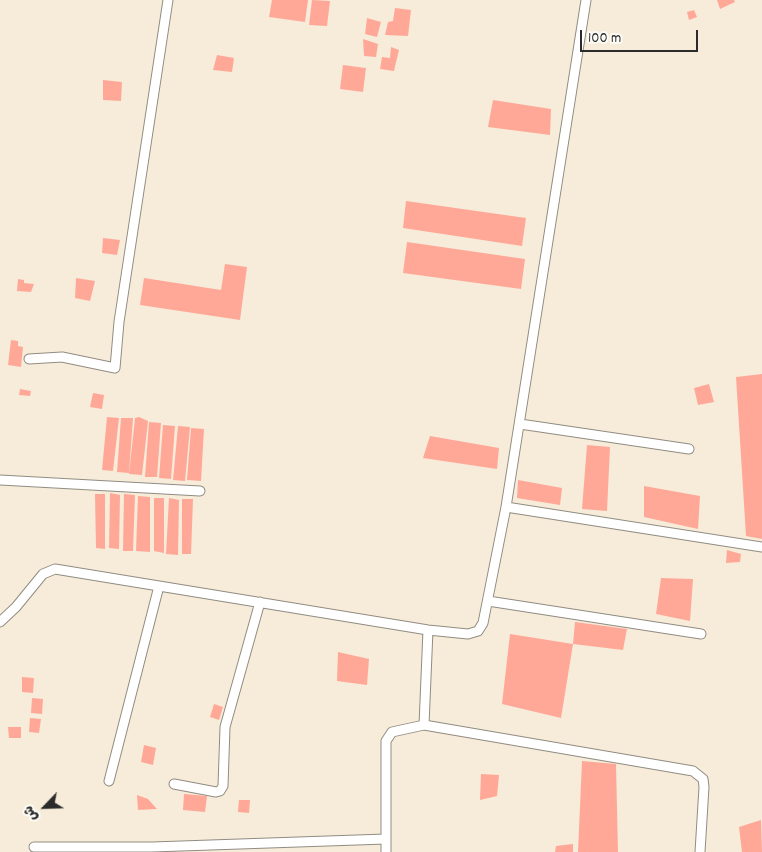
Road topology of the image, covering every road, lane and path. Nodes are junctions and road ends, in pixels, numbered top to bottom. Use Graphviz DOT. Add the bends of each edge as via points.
graph roads {
  1 [pos="168,0"];
  2 [pos="586,0"];
  3 [pos="28,358"];
  4 [pos="520,424"];
  5 [pos="689,449"];
  6 [pos="0,480"];
  7 [pos="200,491"];
  8 [pos="506,508"];
  9 [pos="762,547"];
  10 [pos="159,586"];
  11 [pos="488,601"];
  12 [pos="260,602"];
  13 [pos="0,622"];
  14 [pos="428,630"];
  15 [pos="700,634"];
  16 [pos="424,725"];
  17 [pos="109,781"];
  18 [pos="174,784"];
  19 [pos="386,839"];
  20 [pos="34,847"];
  21 [pos="68,849"];
  22 [pos="172,849"];
  23 [pos="206,849"];
  24 [pos="386,852"];
  25 [pos="700,852"];
  1 -- 3 [label="street" via="119,322 116,368 62,357"];
  2 -- 4 [label="street"];
  4 -- 5 [label="street"];
  4 -- 8 [label="street"];
  6 -- 7 [label="street"];
  8 -- 9 [label="street"];
  8 -- 11 [label="street"];
  10 -- 12 [label="street"];
  10 -- 13 [label="street" via="51,570 42,574"];
  10 -- 17 [label="street"];
  11 -- 14 [label="street" via="483,623 474,634"];
  11 -- 15 [label="street"];
  12 -- 14 [label="street"];
  12 -- 18 [label="street" via="225,727 223,786 216,792"];
  14 -- 16 [label="street"];
  16 -- 19 [label="street" via="399,729 388,735"];
  16 -- 25 [label="street" via="693,771 703,779 704,787"];
  19 -- 23 [label="street"];
  19 -- 24 [label="street"];
  20 -- 21 [label="street"];
  21 -- 22 [label="street"];
  22 -- 23 [label="street"];
}
